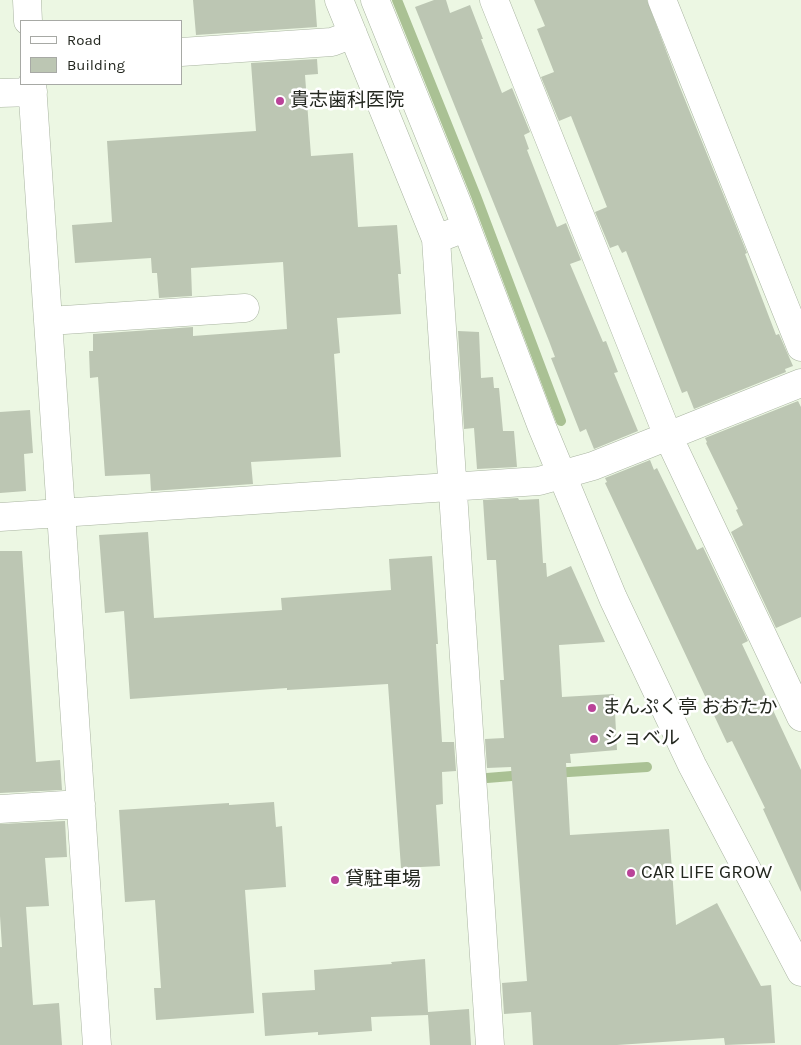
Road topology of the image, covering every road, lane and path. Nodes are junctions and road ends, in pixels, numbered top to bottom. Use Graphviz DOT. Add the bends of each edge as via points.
graph roads {
  1 [pos="27,0"];
  2 [pos="339,0"];
  3 [pos="375,0"];
  4 [pos="494,0"];
  5 [pos="662,0"];
  6 [pos="28,20"];
  7 [pos="353,34"];
  8 [pos="182,52"];
  9 [pos="33,88"];
  10 [pos="0,93"];
  11 [pos="466,228"];
  12 [pos="436,240"];
  13 [pos="245,308"];
  14 [pos="49,321"];
  15 [pos="801,347"];
  16 [pos="801,383"];
  17 [pos="668,436"];
  18 [pos="561,475"];
  19 [pos="452,486"];
  20 [pos="61,512"];
  21 [pos="0,516"];
  22 [pos="801,717"];
  23 [pos="81,804"];
  24 [pos="0,809"];
  25 [pos="801,972"];
  26 [pos="97,1045"];
  27 [pos="490,1045"];
  1 -- 6 [label="street"];
  2 -- 7 [label="street"];
  3 -- 11 [label="street"];
  4 -- 17 [label="street"];
  5 -- 15 [label="street"];
  7 -- 8 [label="street" via="332,42"];
  7 -- 12 [label="street"];
  9 -- 10 [label="street"];
  9 -- 14 [label="street"];
  11 -- 12 [label="street"];
  11 -- 18 [label="street"];
  12 -- 19 [label="street"];
  13 -- 14 [label="street"];
  14 -- 20 [label="street"];
  16 -- 17 [label="street"];
  17 -- 18 [label="street" via="593,466"];
  17 -- 22 [label="street"];
  18 -- 19 [label="street" via="539,481"];
  18 -- 25 [label="street" via="660,698"];
  19 -- 20 [label="street"];
  19 -- 27 [label="street"];
  20 -- 21 [label="street"];
  20 -- 23 [label="street"];
  23 -- 24 [label="street"];
  23 -- 26 [label="street"];
}
